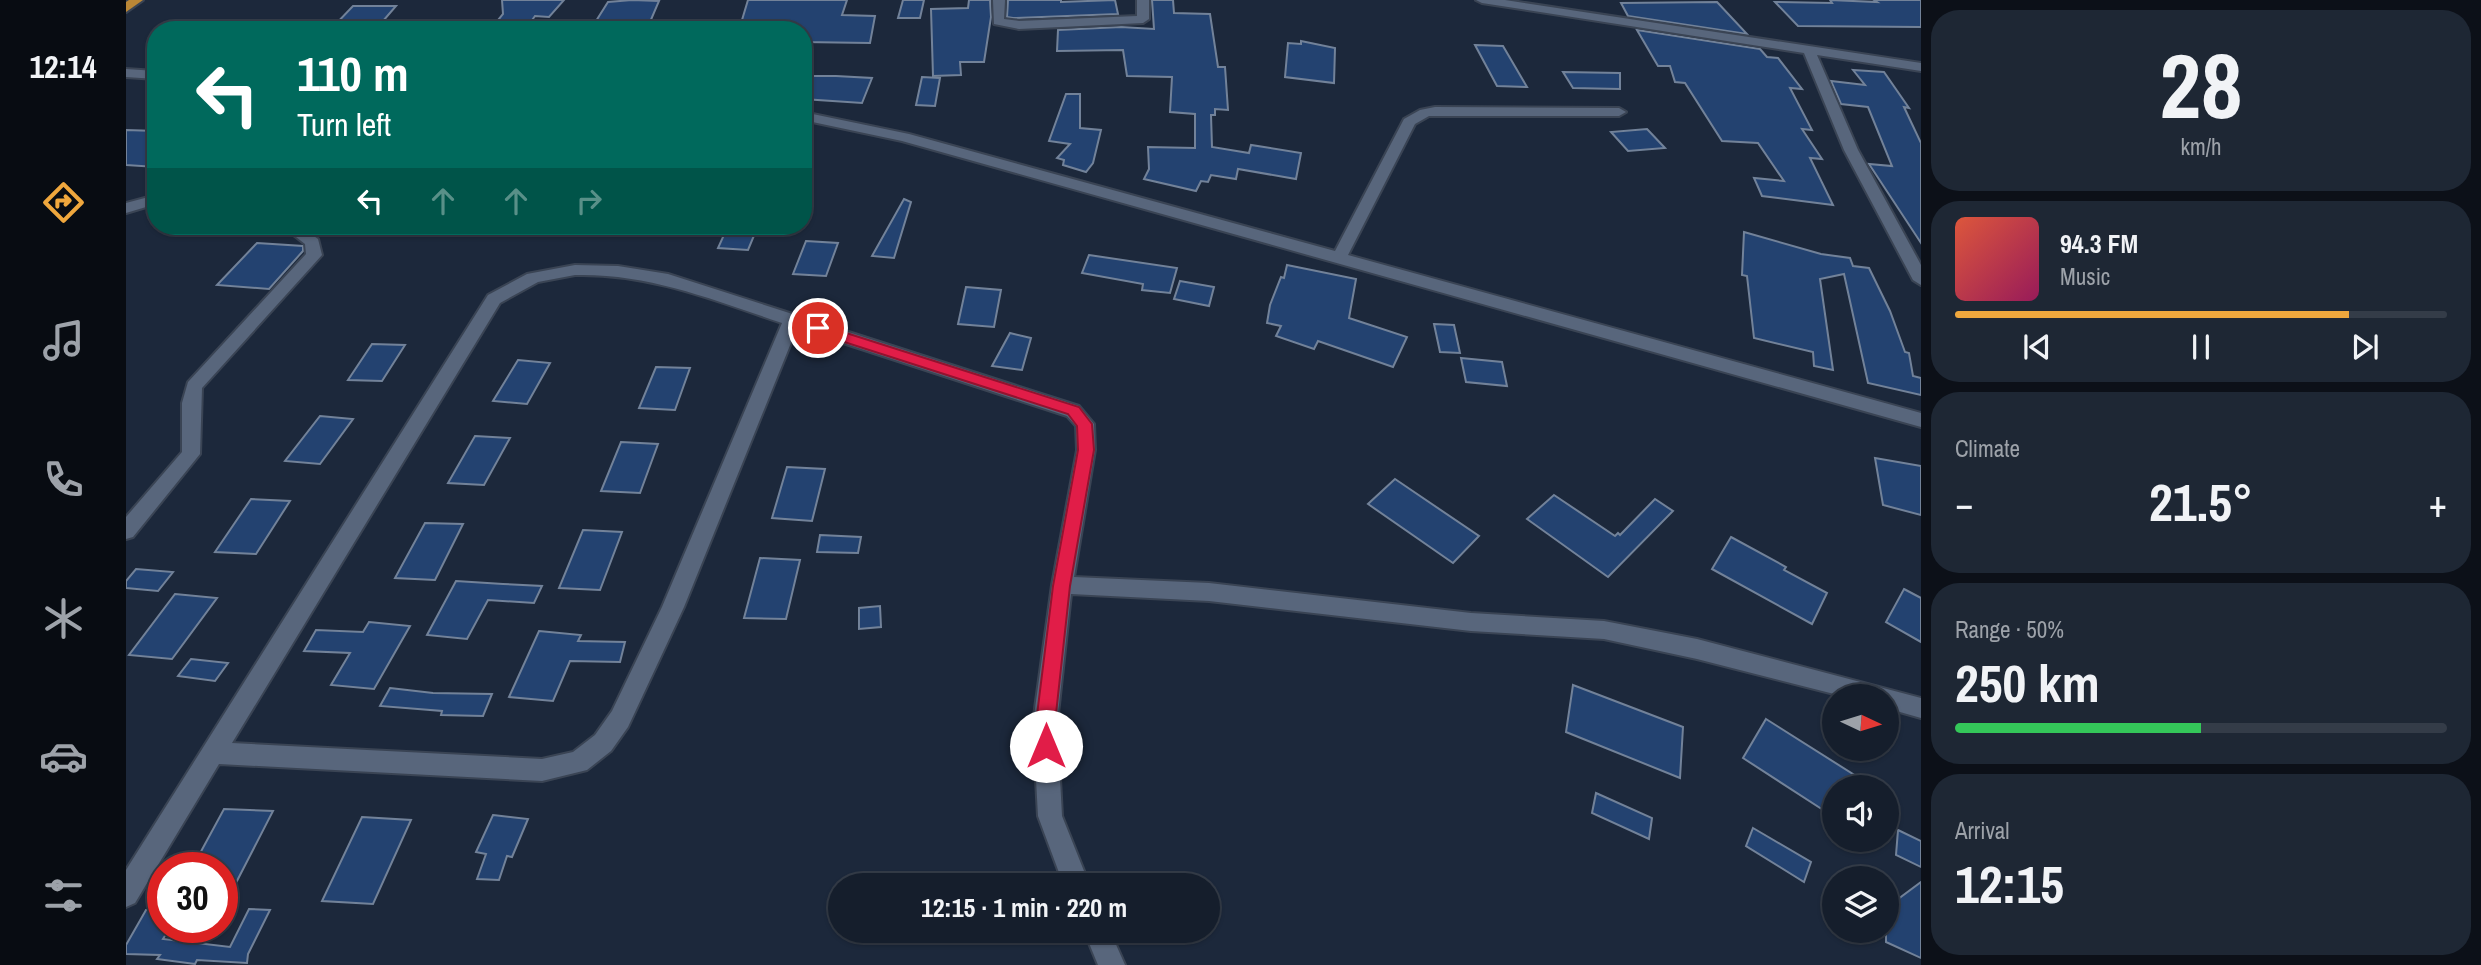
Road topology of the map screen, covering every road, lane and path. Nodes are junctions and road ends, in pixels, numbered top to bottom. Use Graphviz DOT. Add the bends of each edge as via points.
graph roads {
  1 [pos="138,0"];
  2 [pos="999,0"];
  3 [pos="1143,0"];
  4 [pos="1482,0"];
  5 [pos="1603,2"];
  6 [pos="126,8"];
  7 [pos="1612,19"];
  8 [pos="1810,52"];
  9 [pos="1921,67"];
  10 [pos="126,73"];
  11 [pos="147,74"];
  12 [pos="1619,112"];
  13 [pos="812,118"];
  14 [pos="147,202"];
  15 [pos="126,208"];
  16 [pos="303,235"];
  17 [pos="1339,258"];
  18 [pos="1920,276"];
  19 [pos="792,320"];
  20 [pos="1921,420"];
  21 [pos="126,531"];
  22 [pos="1062,586"];
  23 [pos="1833,684"];
  24 [pos="1899,702"];
  25 [pos="1921,708"];
  26 [pos="213,753"];
  27 [pos="1072,873"];
  28 [pos="126,894"];
  29 [pos="1102,943"];
  30 [pos="1112,965"];
  1 -- 6 [label="highway"];
  2 -- 3 [label="street" via="998,21 1019,25 1143,19"];
  4 -- 7 [label="street"];
  5 -- 7 [label="street"];
  7 -- 8 [label="street"];
  8 -- 9 [label="street"];
  8 -- 18 [label="street" via="1851,150"];
  10 -- 11 [label="street"];
  12 -- 17 [label="street" via="1435,111 1417,116 1390,155"];
  13 -- 17 [label="street" via="904,137"];
  14 -- 15 [label="street"];
  16 -- 21 [label="street" via="313,242 314,255 194,386 191,454"];
  17 -- 20 [label="street"];
  19 -- 22 [label="street" via="1073,411 1085,424 1086,450"];
  19 -- 26 [label="street" via="662,278 619,269 545,273 506,290 494,299"];
  19 -- 26 [label="street" via="673,607 621,719 603,743 579,762 542,770"];
  22 -- 23 [label="street" via="1209,592 1471,622 1604,630"];
  22 -- 27 [label="street" via="1045,723 1049,816"];
  24 -- 25 [label="street"];
  26 -- 28 [label="street"];
  29 -- 30 [label="street"];
}
